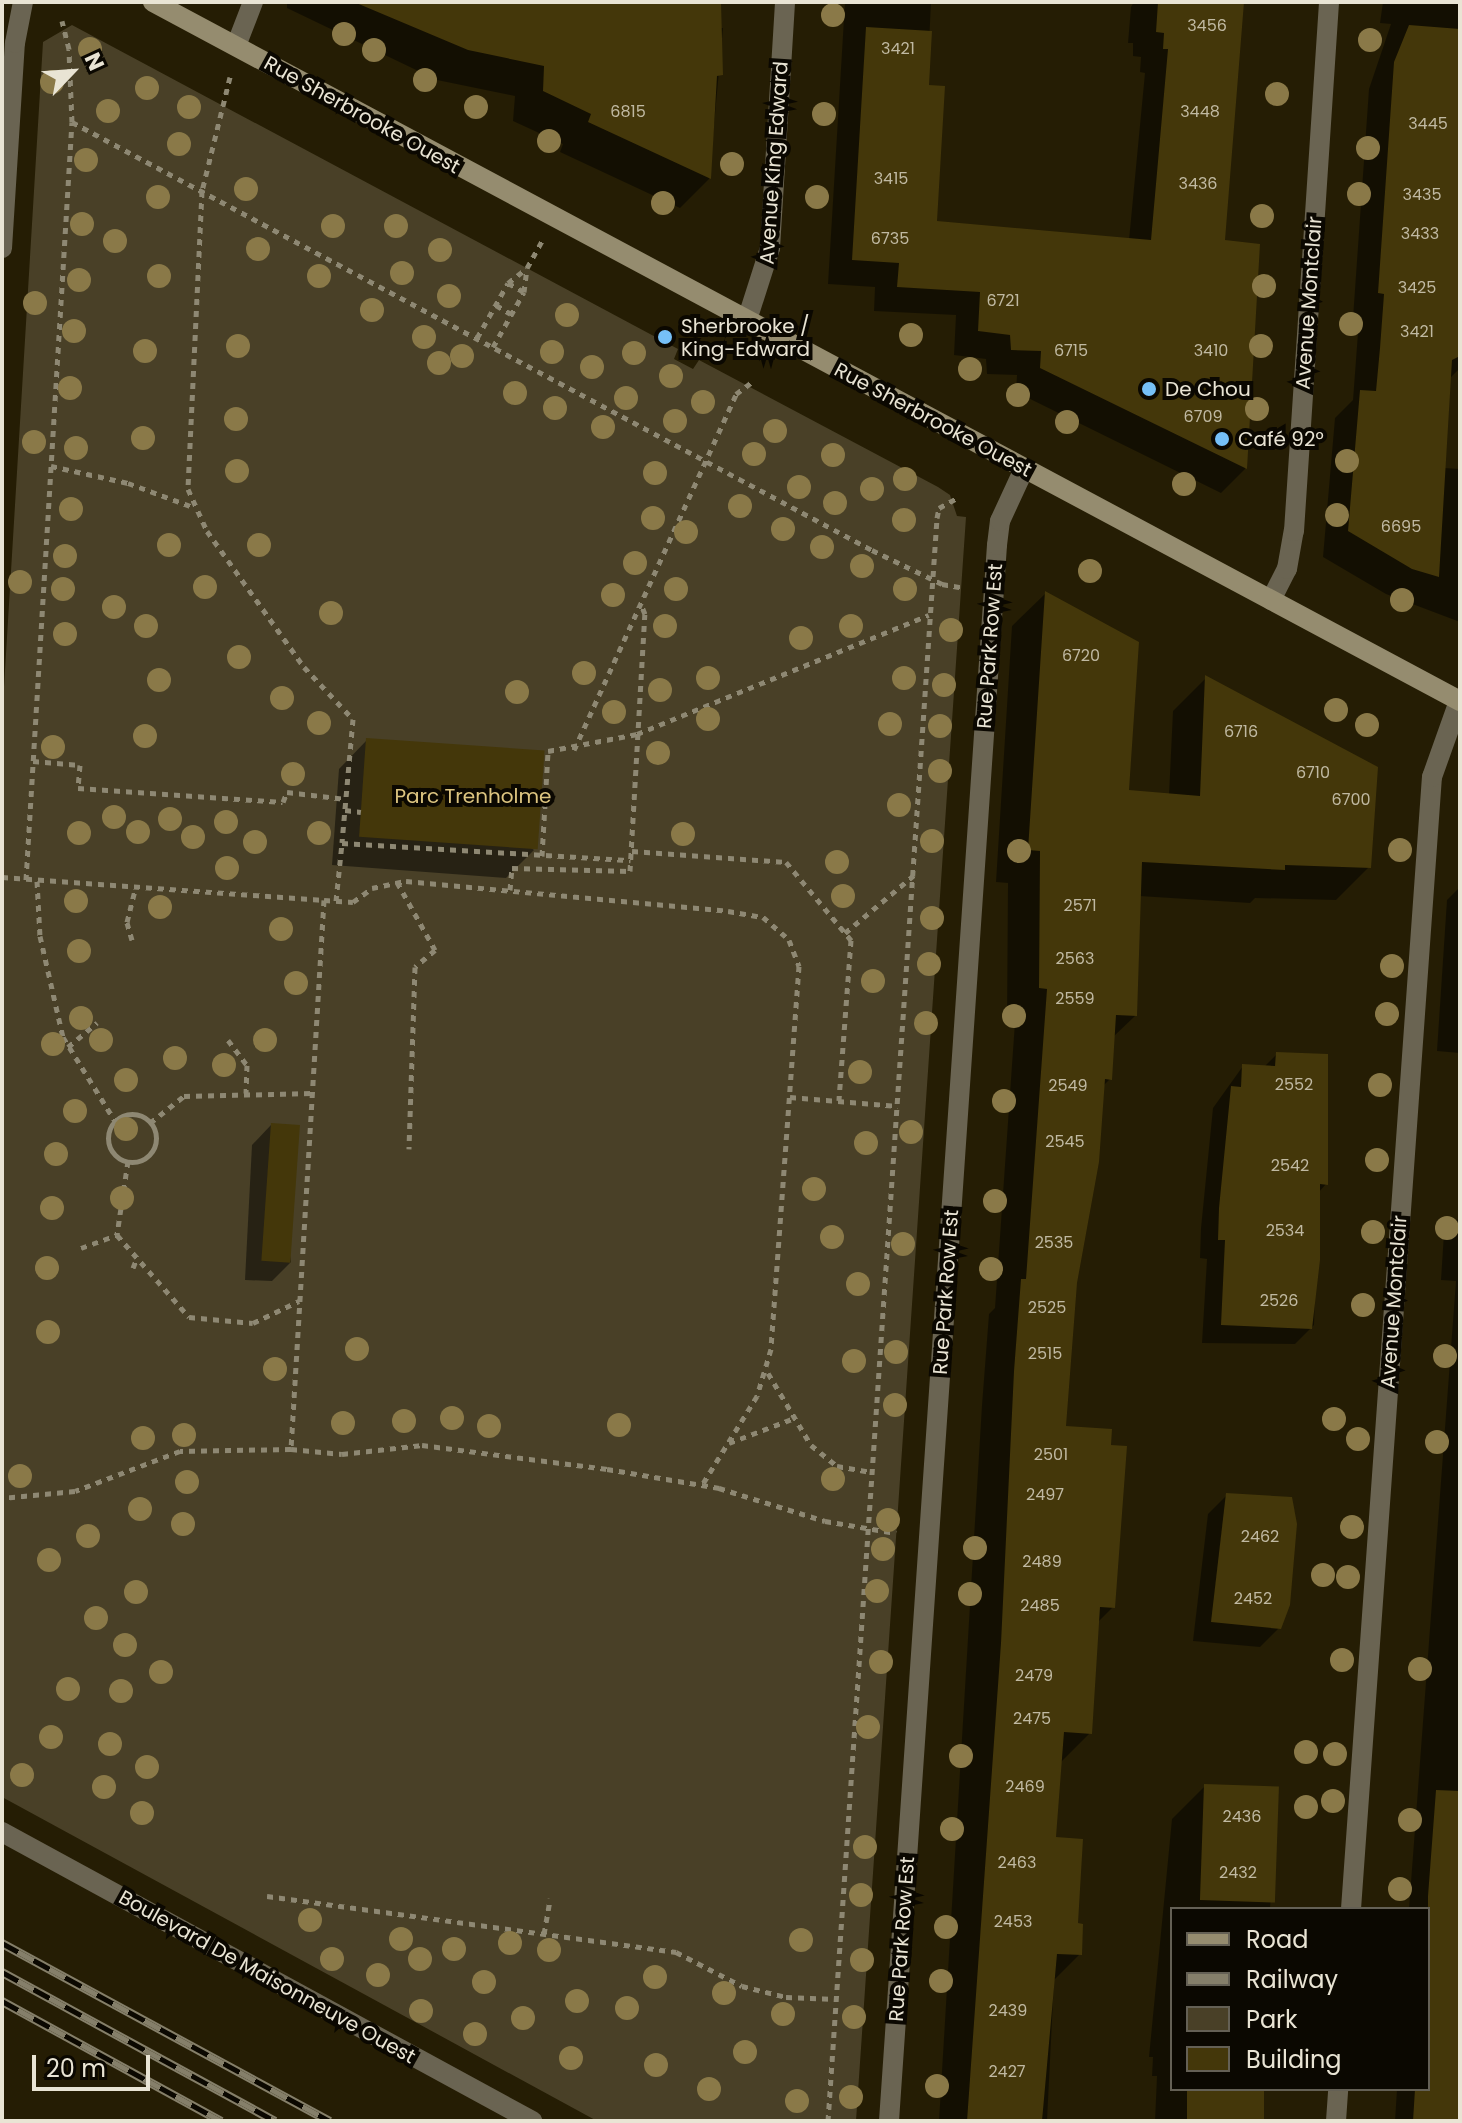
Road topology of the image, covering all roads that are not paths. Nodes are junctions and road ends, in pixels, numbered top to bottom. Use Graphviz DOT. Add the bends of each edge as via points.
graph roads {
  1 [pos="23,2"];
  2 [pos="153,2"];
  3 [pos="253,2"];
  4 [pos="785,2"];
  5 [pos="1329,2"];
  6 [pos="236,46"];
  7 [pos="2,248"];
  8 [pos="747,320"];
  9 [pos="1024,469"];
  10 [pos="1271,600"];
  11 [pos="1459,701"];
  12 [pos="2,1832"];
  13 [pos="1351,1907"];
  14 [pos="1338,2091"];
  15 [pos="532,2121"];
  16 [pos="889,2121"];
  17 [pos="1336,2121"];
  1 -- 7 [label="street" via="15,43"];
  2 -- 6 [label="main road, Rue Sherbrooke Ouest"];
  3 -- 6 [label="street"];
  4 -- 8 [label="street, Avenue King Edward" via="770,248"];
  5 -- 10 [label="street, Avenue Montclair" via="1294,531 1287,569"];
  6 -- 8 [label="main road, Rue Sherbrooke Ouest"];
  8 -- 9 [label="main road, Rue Sherbrooke Ouest"];
  9 -- 10 [label="main road, Rue Sherbrooke Ouest"];
  9 -- 16 [label="street, Rue Park Row Est" via="1004,510 997,545"];
  10 -- 11 [label="main road, Rue Sherbrooke Ouest"];
  11 -- 13 [label="street, Avenue Montclair" via="1432,777"];
  12 -- 15 [label="street, Boulevard De Maisonneuve Ouest"];
  14 -- 17 [label="street"];
}
